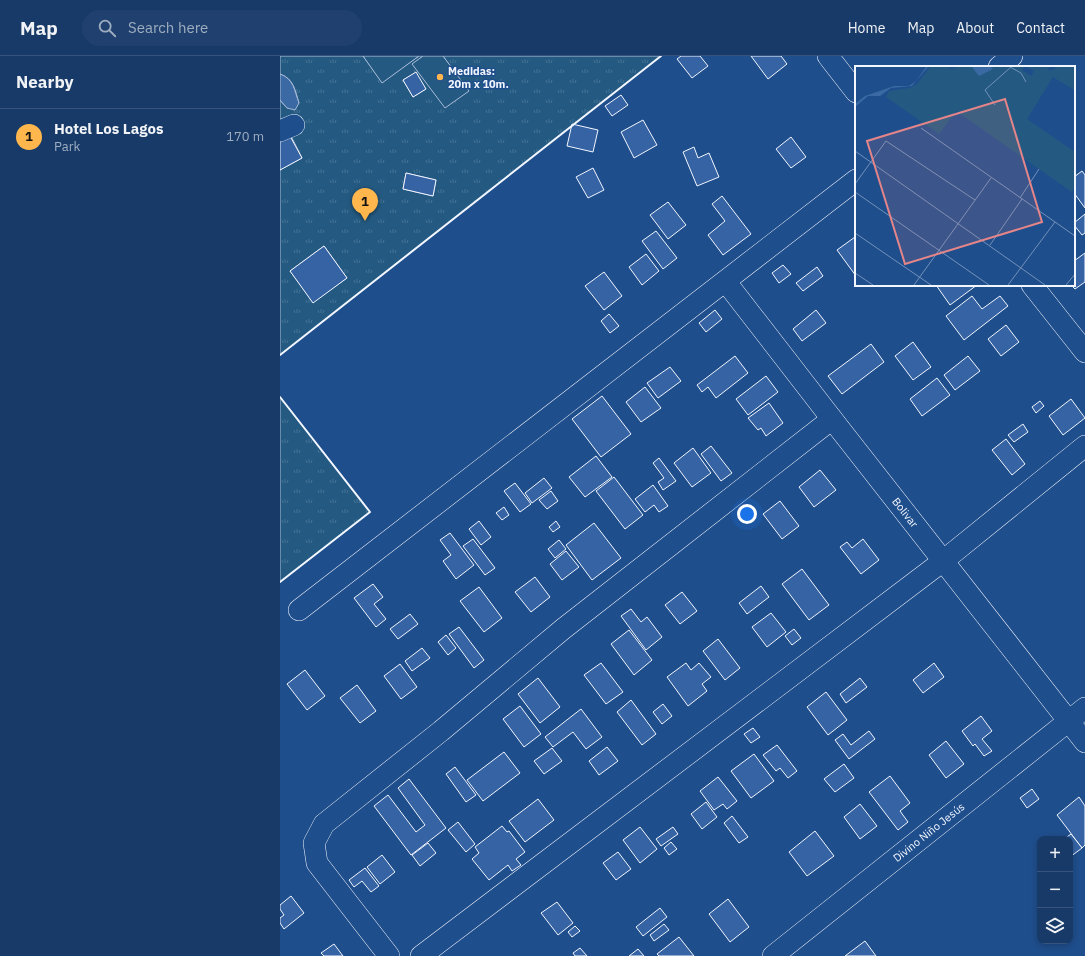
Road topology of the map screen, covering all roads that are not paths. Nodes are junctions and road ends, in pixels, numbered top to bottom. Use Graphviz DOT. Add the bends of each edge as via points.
graph roads {
  1 [pos="828,56"];
  2 [pos="1012,56"];
  3 [pos="1000,66"];
  4 [pos="855,91"];
  5 [pos="855,181"];
  6 [pos="726,282"];
  7 [pos="1033,286"];
  8 [pos="1085,352"];
  9 [pos="832,419"];
  10 [pos="1085,446"];
  11 [pos="943,561"];
  12 [pos="299,610"];
  13 [pos="1085,708"];
  14 [pos="1069,720"];
  15 [pos="1085,742"];
  16 [pos="389,956"];
  17 [pos="421,956"];
  18 [pos="773,956"];
  1 -- 4 [label="street"];
  2 -- 3 [label="street"];
  5 -- 6 [label="street"];
  6 -- 9 [label="street, Bolivar"];
  6 -- 12 [label="street"];
  7 -- 8 [label="street"];
  9 -- 11 [label="street, Bolivar"];
  9 -- 16 [label="street" via="563,629 324,824 314,843 318,863"];
  10 -- 11 [label="street"];
  11 -- 14 [label="street, Bolivar"];
  11 -- 17 [label="street"];
  13 -- 14 [label="street, Divino Niño Jesús"];
  14 -- 15 [label="street, Bolivar"];
  14 -- 18 [label="street, Divino Niño Jesús"];
}
